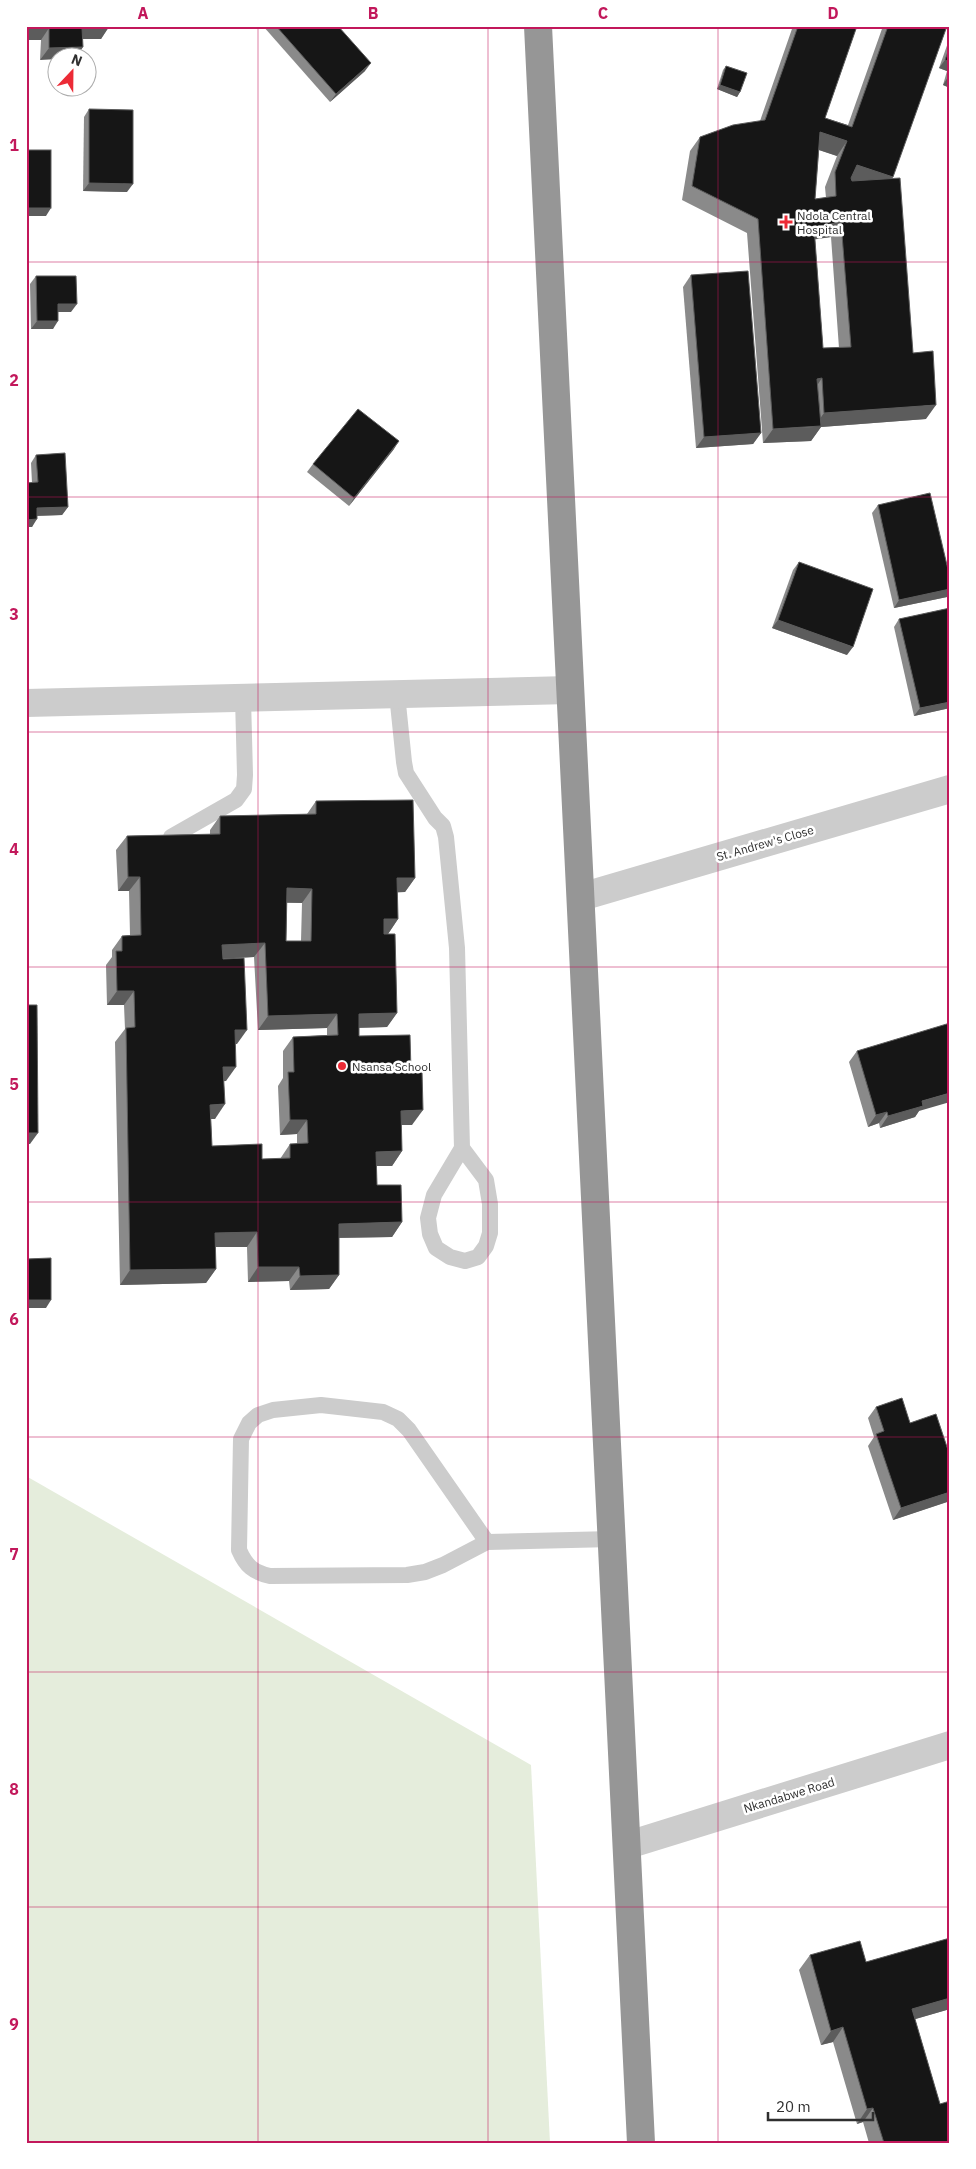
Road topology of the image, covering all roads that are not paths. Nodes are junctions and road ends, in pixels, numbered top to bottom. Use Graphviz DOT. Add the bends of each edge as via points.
graph roads {
  1 [pos="538,26"];
  2 [pos="570,690"];
  3 [pos="397,694"];
  4 [pos="243,698"];
  5 [pos="26,703"];
  6 [pos="950,789"];
  7 [pos="171,837"];
  8 [pos="580,897"];
  9 [pos="462,1148"];
  10 [pos="613,1539"];
  11 [pos="487,1542"];
  12 [pos="950,1745"];
  13 [pos="628,1845"];
  14 [pos="641,2143"];
  1 -- 2 [label="highway"];
  2 -- 3 [label="street"];
  2 -- 8 [label="highway"];
  3 -- 4 [label="street"];
  3 -- 9 [label="lane" via="406,774 443,826 446,837 457,948"];
  4 -- 5 [label="street"];
  4 -- 7 [label="lane" via="244,789 236,800"];
  6 -- 8 [label="street, St. Andrew's Close"];
  8 -- 10 [label="highway"];
  9 -- 9 [label="lane" via="434,1195 428,1218 436,1248 465,1261 478,1257 486,1246 490,1233 490,1204 486,1180"];
  10 -- 11 [label="lane"];
  10 -- 13 [label="highway"];
  11 -- 11 [label="lane" via="409,1430 398,1419 383,1412 321,1405 273,1410 258,1415 249,1423 241,1439 239,1550 245,1563 256,1572 270,1576 407,1575 443,1566"];
  12 -- 13 [label="street, Nkandabwe Road"];
  13 -- 14 [label="highway"];
}
